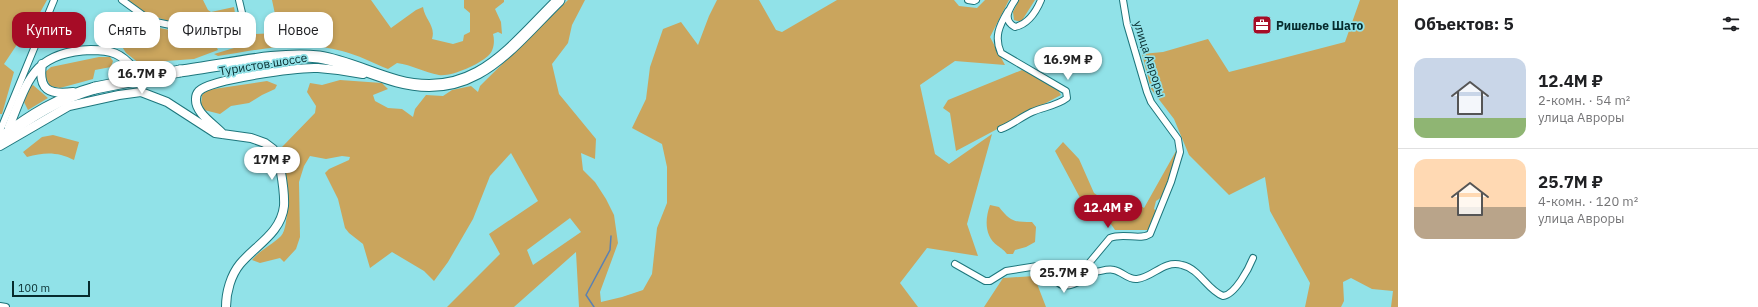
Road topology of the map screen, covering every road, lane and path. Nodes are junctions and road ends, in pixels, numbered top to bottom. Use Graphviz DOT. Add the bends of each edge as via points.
graph roads {
  1 [pos="54,0"];
  2 [pos="122,0"];
  3 [pos="239,0"];
  4 [pos="553,0"];
  5 [pos="559,0"];
  6 [pos="968,0"];
  7 [pos="976,0"];
  8 [pos="1015,0"];
  9 [pos="1041,0"];
  10 [pos="1123,0"];
  11 [pos="1008,11"];
  12 [pos="42,64"];
  13 [pos="180,69"];
  14 [pos="138,76"];
  15 [pos="386,78"];
  16 [pos="95,86"];
  17 [pos="73,92"];
  18 [pos="119,95"];
  19 [pos="164,100"];
  20 [pos="16,112"];
  21 [pos="1001,129"];
  22 [pos="3,131"];
  23 [pos="223,135"];
  24 [pos="0,138"];
  25 [pos="0,146"];
  26 [pos="1253,258"];
  27 [pos="955,264"];
  28 [pos="1090,272"];
  29 [pos="0,306"];
  30 [pos="6,307"];
  31 [pos="226,307"];
  1 -- 20 [label="street"];
  2 -- 3 [label="street" via="151,21 180,27 212,38 224,36 241,25 244,17"];
  4 -- 13 [label="highway" via="484,65 475,72 456,78 417,80 338,57 303,52"];
  5 -- 15 [label="highway" via="495,62 467,80 449,85 429,86"];
  6 -- 7 [label="street"];
  8 -- 11 [label="street"];
  9 -- 11 [label="street" via="1032,16 1023,25 1011,25 1007,18"];
  10 -- 28 [label="street, улица Авроры" via="1127,24 1147,92 1151,102 1178,139 1180,152 1150,234 1143,237 1125,235 1110,238 1090,262"];
  11 -- 21 [label="street" via="997,33 997,44 1002,53 1058,85 1066,91 1066,98 1061,103 1045,106"];
  12 -- 14 [label="main road" via="67,53 106,50 122,56"];
  12 -- 17 [label="main road" via="42,82 46,90 55,93"];
  12 -- 20 [label="main road" via="31,79"];
  13 -- 15 [label="highway" via="303,56 338,62"];
  13 -- 16 [label="highway"];
  14 -- 18 [label="main road" via="135,87"];
  14 -- 19 [label="main road"];
  15 -- 23 [label="main road, Туристов шоссе" via="318,68 281,71 211,85 199,91 196,101 200,111"];
  16 -- 17 [label="highway"];
  16 -- 24 [label="highway" via="59,100"];
  17 -- 20 [label="highway"];
  18 -- 19 [label="main road" via="141,92"];
  18 -- 25 [label="main road" via="69,106"];
  19 -- 23 [label="main road"];
  20 -- 22 [label="highway"];
  20 -- 22 [label="street"];
  23 -- 31 [label="main road" via="258,140 273,149 279,160 284,206 277,227 234,273"];
  26 -- 28 [label="street" via="1249,269 1231,292 1223,296 1217,294 1200,275 1184,265 1165,265 1134,279 1114,270"];
  27 -- 28 [label="street" via="985,281 990,281 1006,271 1045,264 1050,264 1055,279 1060,284 1084,280"];
  29 -- 30 [label="street"];
}
